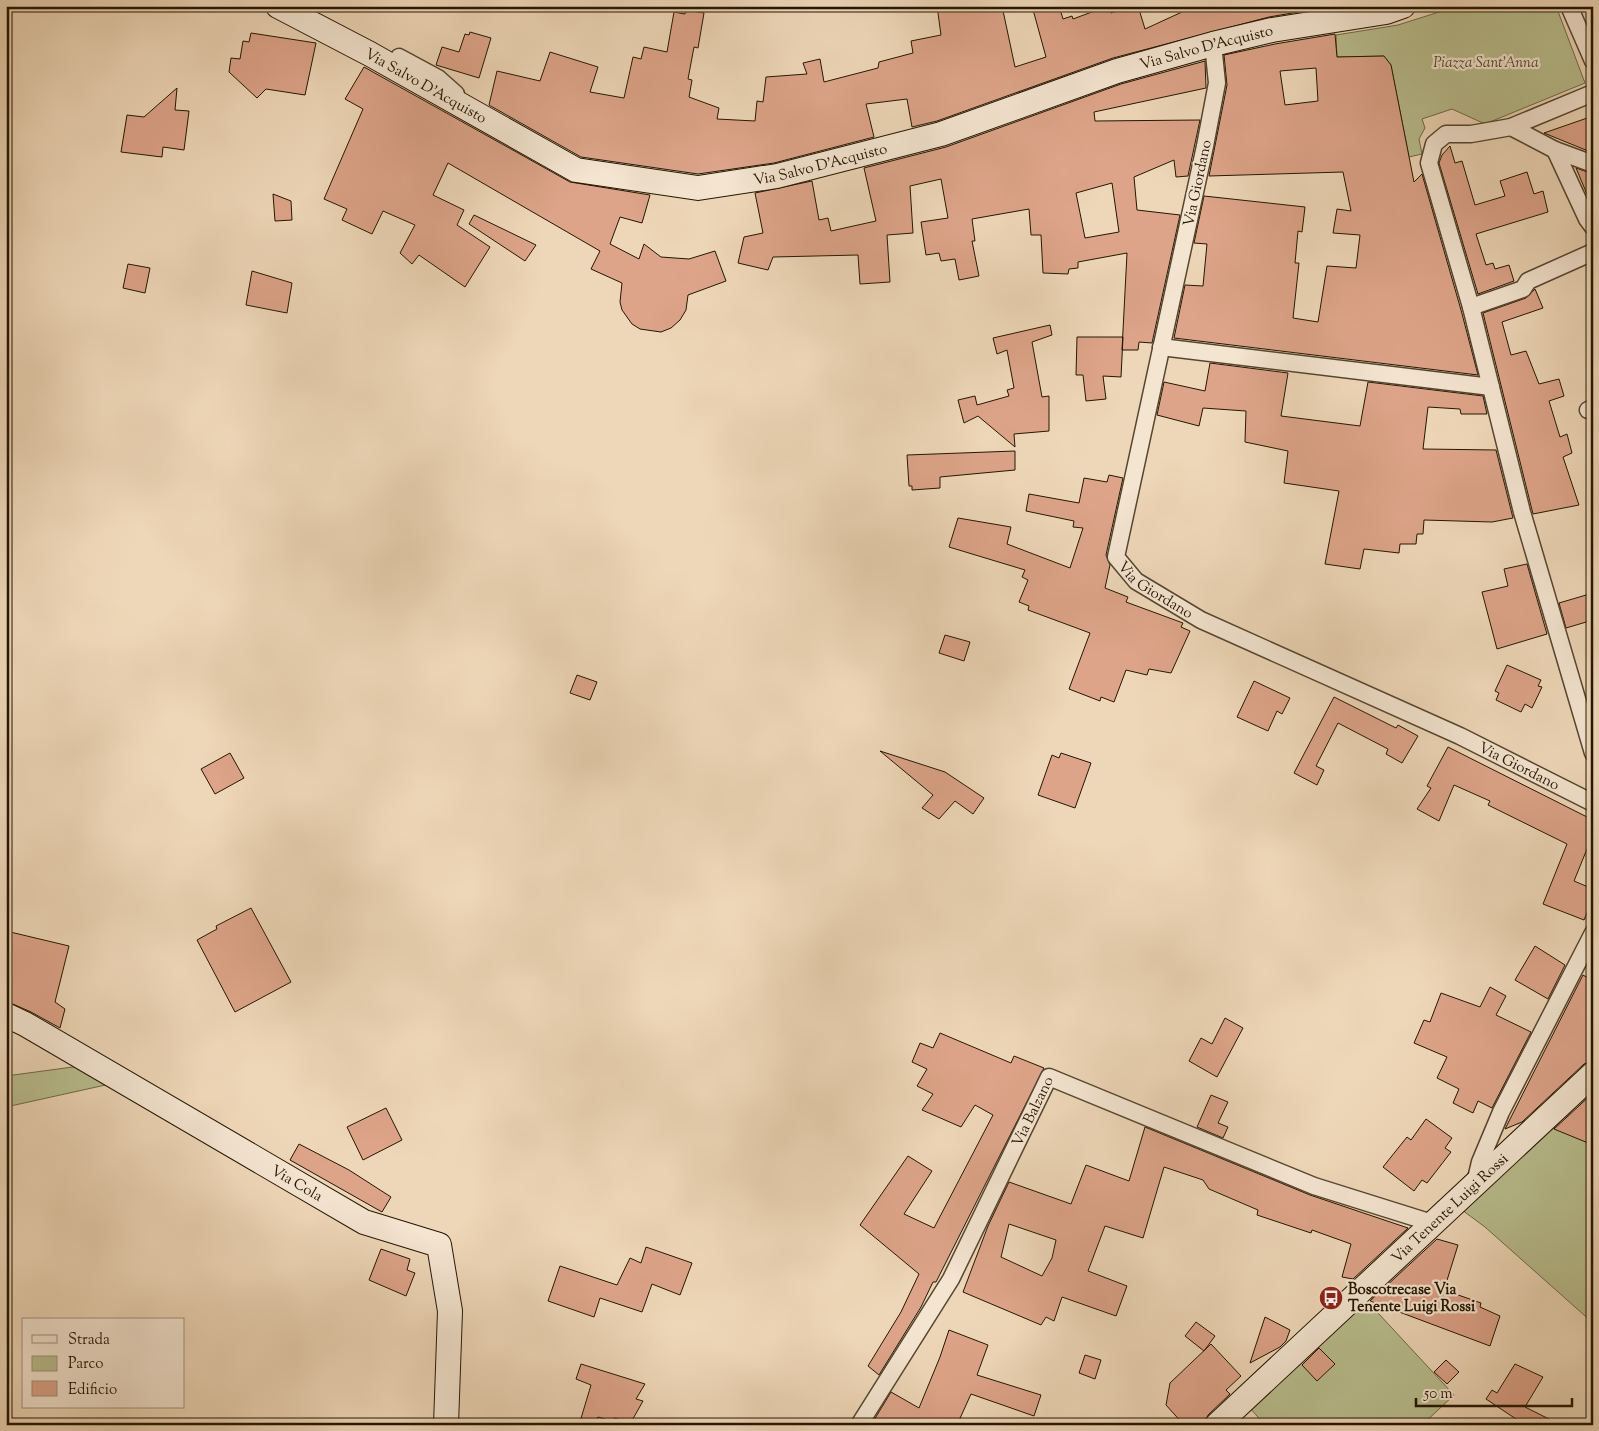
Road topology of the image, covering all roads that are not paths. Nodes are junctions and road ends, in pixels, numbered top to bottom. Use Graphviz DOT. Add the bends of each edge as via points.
graph roads {
  1 [pos="278,6"];
  2 [pos="299,6"];
  3 [pos="1569,6"];
  4 [pos="1391,8"];
  5 [pos="1213,44"];
  6 [pos="1593,62"];
  7 [pos="1593,93"];
  8 [pos="480,116"];
  9 [pos="1512,127"];
  10 [pos="1555,150"];
  11 [pos="1593,164"];
  12 [pos="1593,227"];
  13 [pos="1593,252"];
  14 [pos="1471,307"];
  15 [pos="1161,347"];
  16 [pos="1491,387"];
  17 [pos="1593,753"];
  18 [pos="1593,803"];
  19 [pos="1593,933"];
  20 [pos="6,1015"];
  21 [pos="1593,1074"];
  22 [pos="1475,1183"];
  23 [pos="1432,1223"];
  24 [pos="446,1425"];
  25 [pos="859,1425"];
  26 [pos="1217,1425"];
  1 -- 8 [label="street, Via Salvo D'Acquisto"];
  2 -- 8 [label="street" via="438,78"];
  3 -- 6 [label="street"];
  4 -- 5 [label="street, Via Salvo D'Acquisto"];
  5 -- 8 [label="street, Via Salvo D'Acquisto" via="1117,71 941,134 777,176 698,188 576,170"];
  5 -- 15 [label="street, Via Giordano" via="1217,83"];
  7 -- 9 [label="street"];
  9 -- 10 [label="street"];
  9 -- 14 [label="street" via="1472,134 1446,134 1434,144 1429,163"];
  10 -- 11 [label="street"];
  10 -- 12 [label="street"];
  13 -- 14 [label="street" via="1528,281 1523,289"];
  14 -- 16 [label="street"];
  15 -- 16 [label="street"];
  15 -- 18 [label="street, Via Giordano" via="1116,557 1136,581 1201,620 1460,736"];
  16 -- 17 [label="street" via="1522,512"];
  19 -- 22 [label="street" via="1501,1112 1480,1162"];
  20 -- 24 [label="street, Via Cola" via="364,1222 439,1245 450,1311"];
  21 -- 22 [label="street, Via Tenente Luigi Rossi"];
  22 -- 23 [label="street, Via Tenente Luigi Rossi"];
  23 -- 25 [label="street, Via Balzano" via="1314,1186 1049,1077 950,1279"];
  23 -- 26 [label="street, Via Tenente Luigi Rossi"];
}
